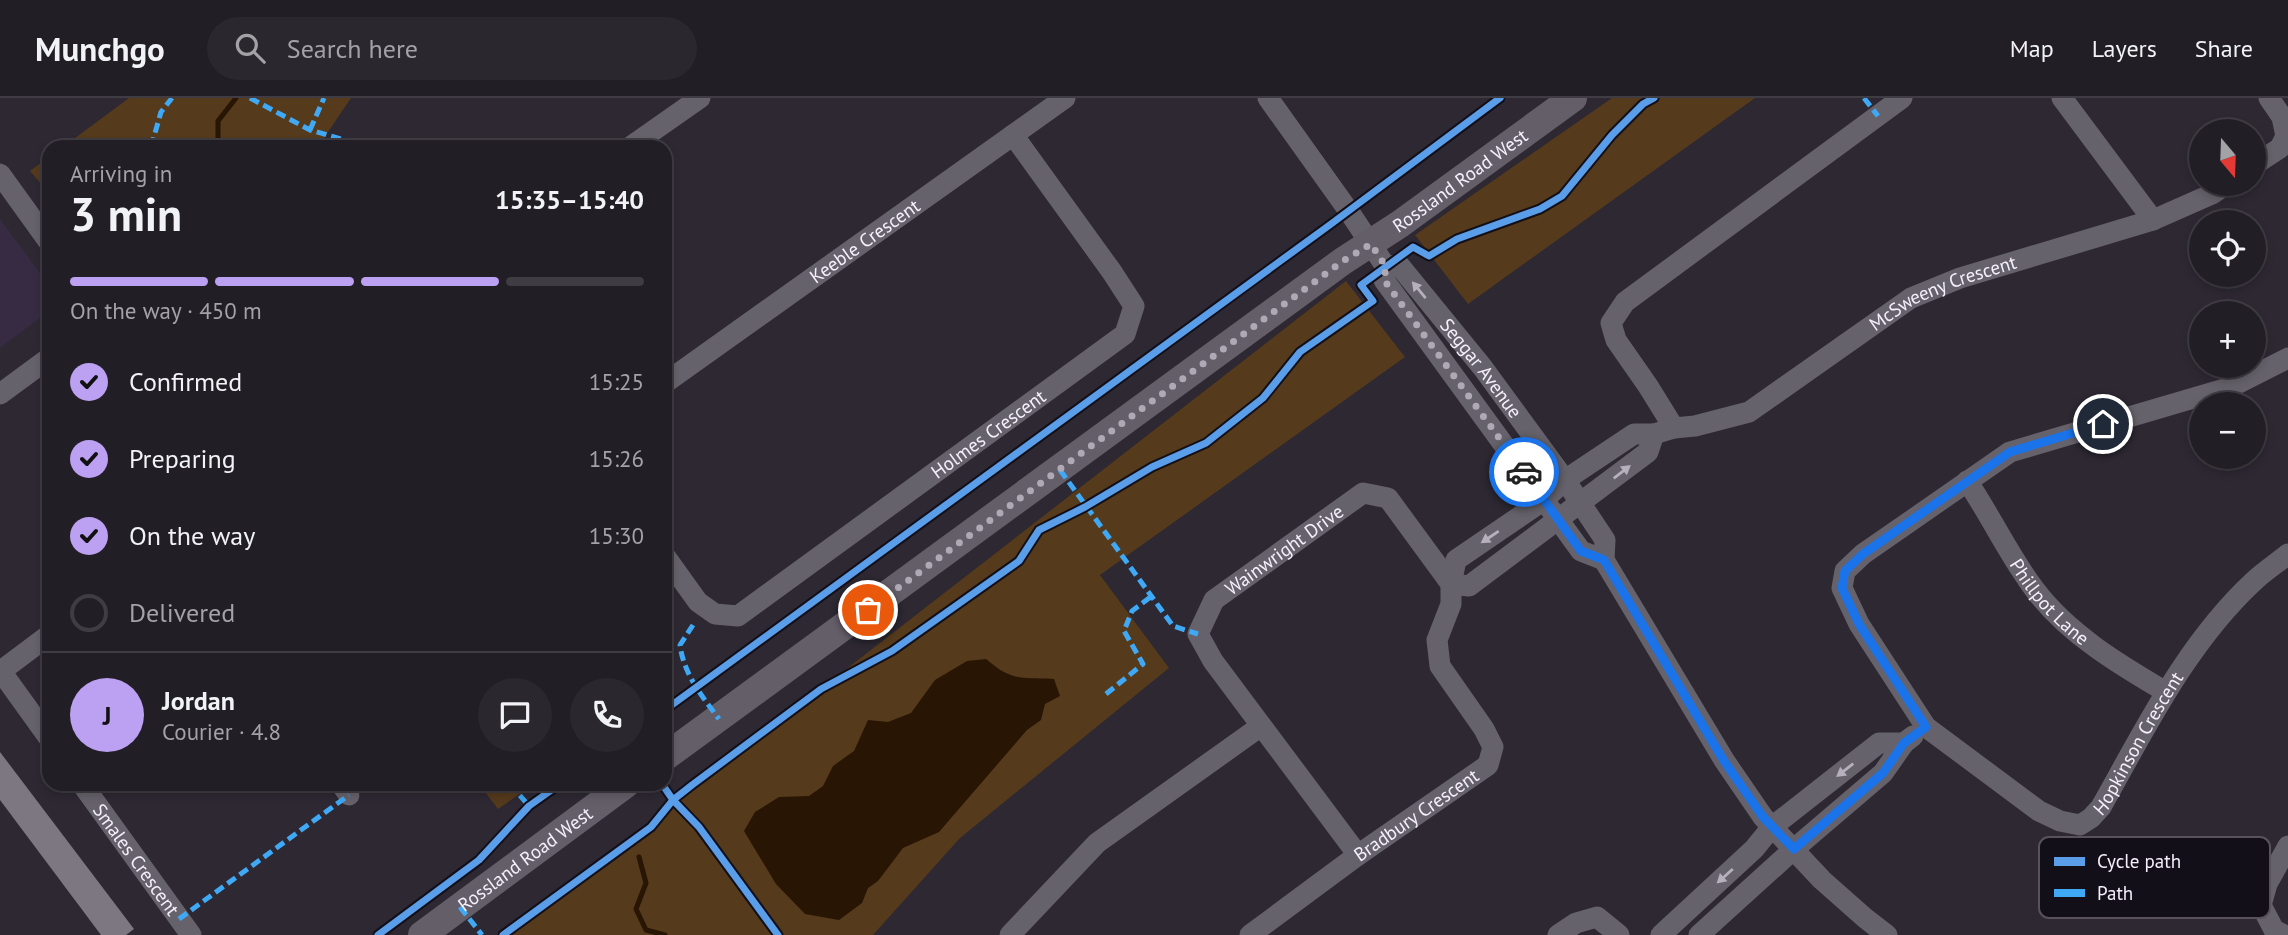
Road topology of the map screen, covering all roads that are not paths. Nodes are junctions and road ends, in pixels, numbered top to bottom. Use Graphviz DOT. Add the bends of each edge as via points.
graph roads {
  1 [pos="699,98"];
  2 [pos="1065,98"];
  3 [pos="1268,98"];
  4 [pos="1573,98"];
  5 [pos="1902,98"];
  6 [pos="2062,98"];
  7 [pos="2269,98"];
  8 [pos="1013,135"];
  9 [pos="640,140"];
  10 [pos="2266,157"];
  11 [pos="0,174"];
  12 [pos="2208,196"];
  13 [pos="2153,220"];
  14 [pos="42,232"];
  15 [pos="1378,256"];
  16 [pos="2288,358"];
  17 [pos="42,363"];
  18 [pos="672,378"];
  19 [pos="0,394"];
  20 [pos="1664,431"];
  21 [pos="1565,480"];
  22 [pos="1967,481"];
  23 [pos="1544,500"];
  24 [pos="1581,504"];
  25 [pos="1559,521"];
  26 [pos="2288,554"];
  27 [pos="1604,560"];
  28 [pos="672,566"];
  29 [pos="1451,584"];
  30 [pos="42,640"];
  31 [pos="0,671"];
  32 [pos="2166,692"];
  33 [pos="1261,726"];
  34 [pos="1926,727"];
  35 [pos="42,728"];
  36 [pos="1904,743"];
  37 [pos="672,752"];
  38 [pos="87,791"];
  39 [pos="617,791"];
  40 [pos="1772,827"];
  41 [pos="2288,846"];
  42 [pos="1794,849"];
  43 [pos="1358,855"];
  44 [pos="2270,879"];
  45 [pos="2268,918"];
  46 [pos="191,935"];
  47 [pos="422,935"];
  48 [pos="1010,935"];
  49 [pos="1250,935"];
  50 [pos="1558,935"];
  51 [pos="1619,935"];
  52 [pos="1661,935"];
  53 [pos="1699,935"];
  54 [pos="1887,935"];
  55 [pos="2284,935"];
  1 -- 9 [label="street"];
  2 -- 8 [label="street, Keeble Crescent"];
  3 -- 15 [label="street"];
  4 -- 15 [label="main road, Rossland Road West"];
  5 -- 20 [label="street" via="1625,302 1611,323 1616,340 1648,386"];
  6 -- 13 [label="street"];
  7 -- 10 [label="street" via="2282,117 2286,136 2280,148"];
  8 -- 18 [label="street, Keeble Crescent"];
  8 -- 28 [label="street, Holmes Crescent" via="1134,306 1125,334 738,616 715,614 698,602"];
  11 -- 14 [label="street"];
  12 -- 13 [label="street, McSweeny Crescent"];
  13 -- 20 [label="street, McSweeny Crescent" via="1960,278 1912,298 1749,412"];
  21 -- 15 [label="street, Seggar Avenue, one-way" via="1483,368 1399,265"];
  15 -- 23 [label="street, Seggar Avenue" via="1384,280"];
  15 -- 37 [label="main road, Rossland Road West" via="1343,261"];
  16 -- 22 [label="street, Hopkinson Crescent" via="2231,387 2010,452"];
  17 -- 19 [label="street"];
  20 -- 21 [label="street, McSweeny Crescent" via="1634,434"];
  24 -- 20 [label="street, one-way" via="1648,452"];
  21 -- 23 [label="street, Bradbury Crescent"];
  21 -- 24 [label="street, Seggar Avenue"];
  22 -- 32 [label="street, Phillpot Lane" via="2035,590 2061,619"];
  22 -- 34 [label="street, Hopkinson Crescent" via="1863,554 1845,571 1842,588 1859,624"];
  23 -- 25 [label="street, Seggar Avenue"];
  23 -- 29 [label="street, Bradbury Crescent, one-way" via="1456,560"];
  24 -- 25 [label="street"];
  24 -- 27 [label="street, Seggar Avenue" via="1605,540"];
  25 -- 27 [label="street, Seggar Avenue" via="1581,551"];
  25 -- 29 [label="street" via="1469,586"];
  26 -- 32 [label="street, Hopkinson Crescent" via="2254,581 2211,629"];
  27 -- 40 [label="street, Seggar Avenue" via="1724,761"];
  29 -- 33 [label="street, Wainwright Drive" via="1388,498 1363,493 1214,600 1198,634"];
  29 -- 43 [label="street, Bradbury Crescent" via="1451,604 1437,639 1440,666 1493,747 1488,765"];
  30 -- 31 [label="street"];
  31 -- 35 [label="street"];
  32 -- 34 [label="street, Hopkinson Crescent" via="2101,807 2080,825 2039,811"];
  33 -- 43 [label="street, Wainwright Drive"];
  33 -- 48 [label="street" via="1097,843"];
  34 -- 36 [label="street"];
  36 -- 40 [label="street, one-way" via="1879,743"];
  36 -- 42 [label="street" via="1883,773"];
  38 -- 46 [label="street, Smales Crescent"];
  39 -- 47 [label="main road, Rossland Road West"];
  40 -- 42 [label="street, Seggar Avenue"];
  40 -- 52 [label="street, one-way"];
  41 -- 44 [label="street"];
  42 -- 53 [label="street"];
  42 -- 54 [label="street, Seggar Avenue" via="1822,880"];
  43 -- 49 [label="street, Bradbury Crescent"];
  45 -- 55 [label="street" via="2274,930"];
  50 -- 51 [label="street" via="1576,923 1597,918"];
}
